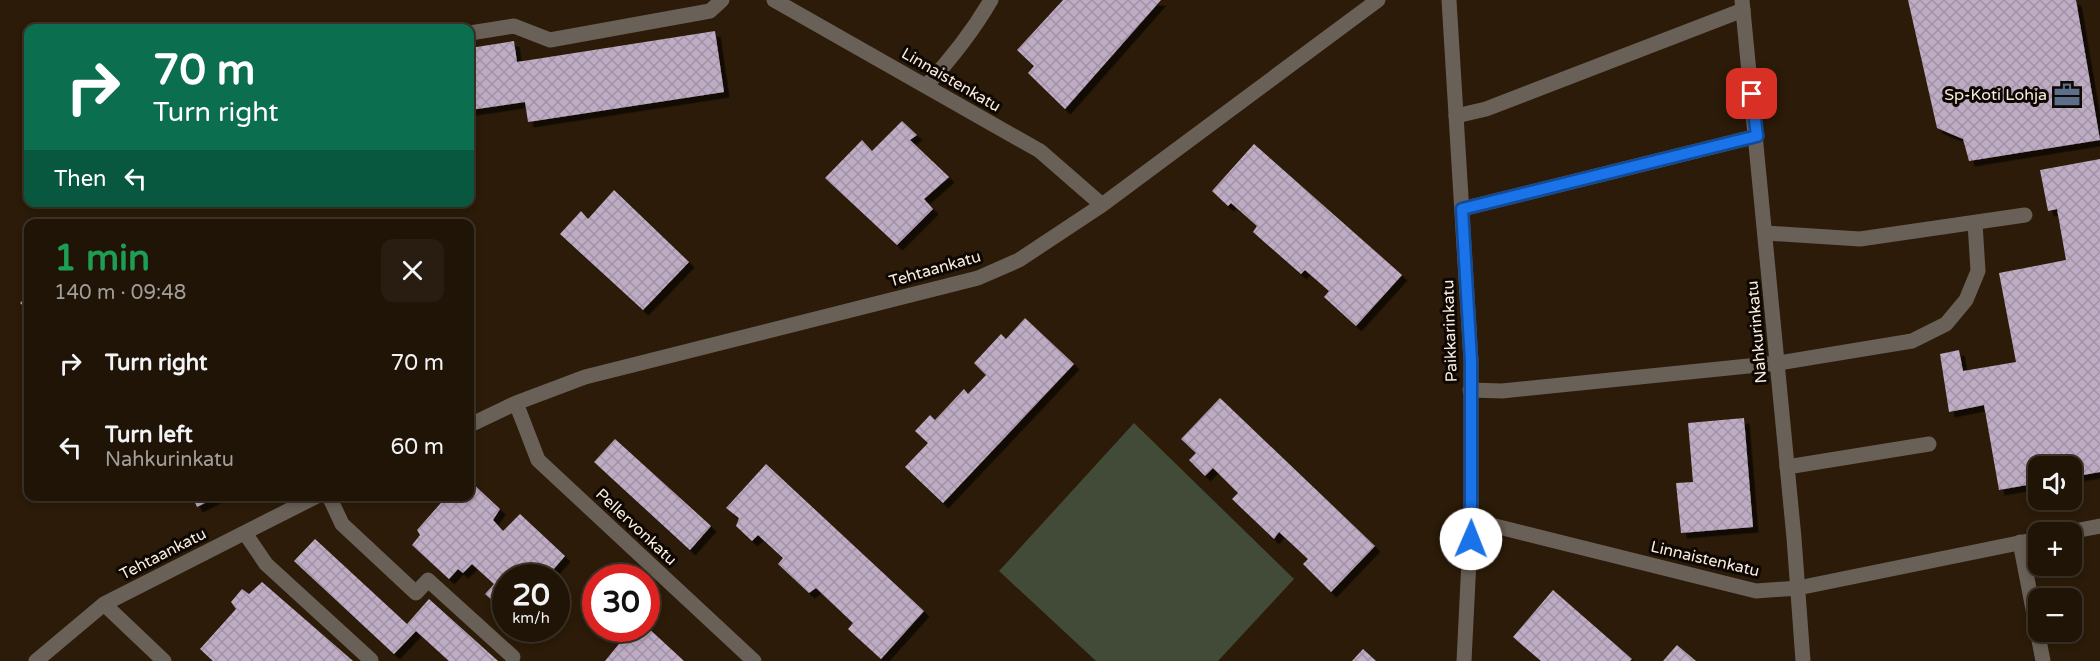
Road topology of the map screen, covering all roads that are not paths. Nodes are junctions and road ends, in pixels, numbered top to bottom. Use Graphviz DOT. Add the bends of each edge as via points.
graph roads {
  1 [pos="722,0"];
  2 [pos="774,0"];
  3 [pos="992,0"];
  4 [pos="1378,0"];
  5 [pos="1449,0"];
  6 [pos="1743,5"];
  7 [pos="474,32"];
  8 [pos="926,86"];
  9 [pos="1456,116"];
  10 [pos="1757,136"];
  11 [pos="1102,205"];
  12 [pos="1462,209"];
  13 [pos="2025,215"];
  14 [pos="1975,223"];
  15 [pos="1766,233"];
  16 [pos="1778,363"];
  17 [pos="1470,390"];
  18 [pos="516,403"];
  19 [pos="474,423"];
  20 [pos="1929,444"];
  21 [pos="1787,467"];
  22 [pos="307,501"];
  23 [pos="331,501"];
  24 [pos="1471,520"];
  25 [pos="2100,526"];
  26 [pos="2082,529"];
  27 [pos="245,533"];
  28 [pos="2028,541"];
  29 [pos="2020,542"];
  30 [pos="1798,588"];
  31 [pos="104,604"];
  32 [pos="513,657"];
  33 [pos="371,660"];
  34 [pos="36,661"];
  35 [pos="164,661"];
  36 [pos="754,661"];
  37 [pos="1464,661"];
  38 [pos="1803,661"];
  39 [pos="2043,661"];
  1 -- 7 [label="street" via="710,11 550,40 514,26"];
  2 -- 8 [label="street, Linnaistenkatu"];
  3 -- 8 [label="street"];
  4 -- 11 [label="street, Tehtaankatu"];
  5 -- 9 [label="street, Paikkarinkatu"];
  6 -- 9 [label="street" via="1486,109"];
  6 -- 10 [label="street, Nahkurinkatu"];
  8 -- 11 [label="street, Linnaistenkatu" via="1040,151"];
  9 -- 12 [label="street, Paikkarinkatu"];
  10 -- 12 [label="street"];
  10 -- 15 [label="street, Nahkurinkatu"];
  11 -- 18 [label="street, Tehtaankatu" via="1019,260 978,278 585,377"];
  12 -- 17 [label="street, Paikkarinkatu"];
  13 -- 14 [label="street"];
  14 -- 15 [label="street" via="1860,239"];
  14 -- 16 [label="street" via="1978,271 1966,300 1946,324 1912,341"];
  15 -- 16 [label="street, Nahkurinkatu"];
  16 -- 17 [label="street" via="1502,391"];
  16 -- 21 [label="street, Nahkurinkatu"];
  17 -- 24 [label="street, Paikkarinkatu"];
  18 -- 19 [label="street, Tehtaankatu"];
  18 -- 36 [label="street, Pellervonkatu" via="538,460"];
  20 -- 21 [label="street"];
  21 -- 30 [label="street, Nahkurinkatu"];
  22 -- 27 [label="street, Tehtaankatu"];
  23 -- 32 [label="street" via="342,524 416,593 428,580"];
  24 -- 30 [label="street, Linnaistenkatu" via="1756,591"];
  24 -- 37 [label="street, Paikkarinkatu"];
  25 -- 26 [label="street"];
  27 -- 31 [label="street, Tehtaankatu"];
  27 -- 33 [label="street" via="266,564"];
  28 -- 29 [label="street, Linnaistenkatu"];
  29 -- 30 [label="street, Linnaistenkatu"];
  29 -- 39 [label="street"];
  30 -- 38 [label="street, Nahkurinkatu"];
  31 -- 34 [label="street, Tehtaankatu"];
  31 -- 35 [label="street"];
}
